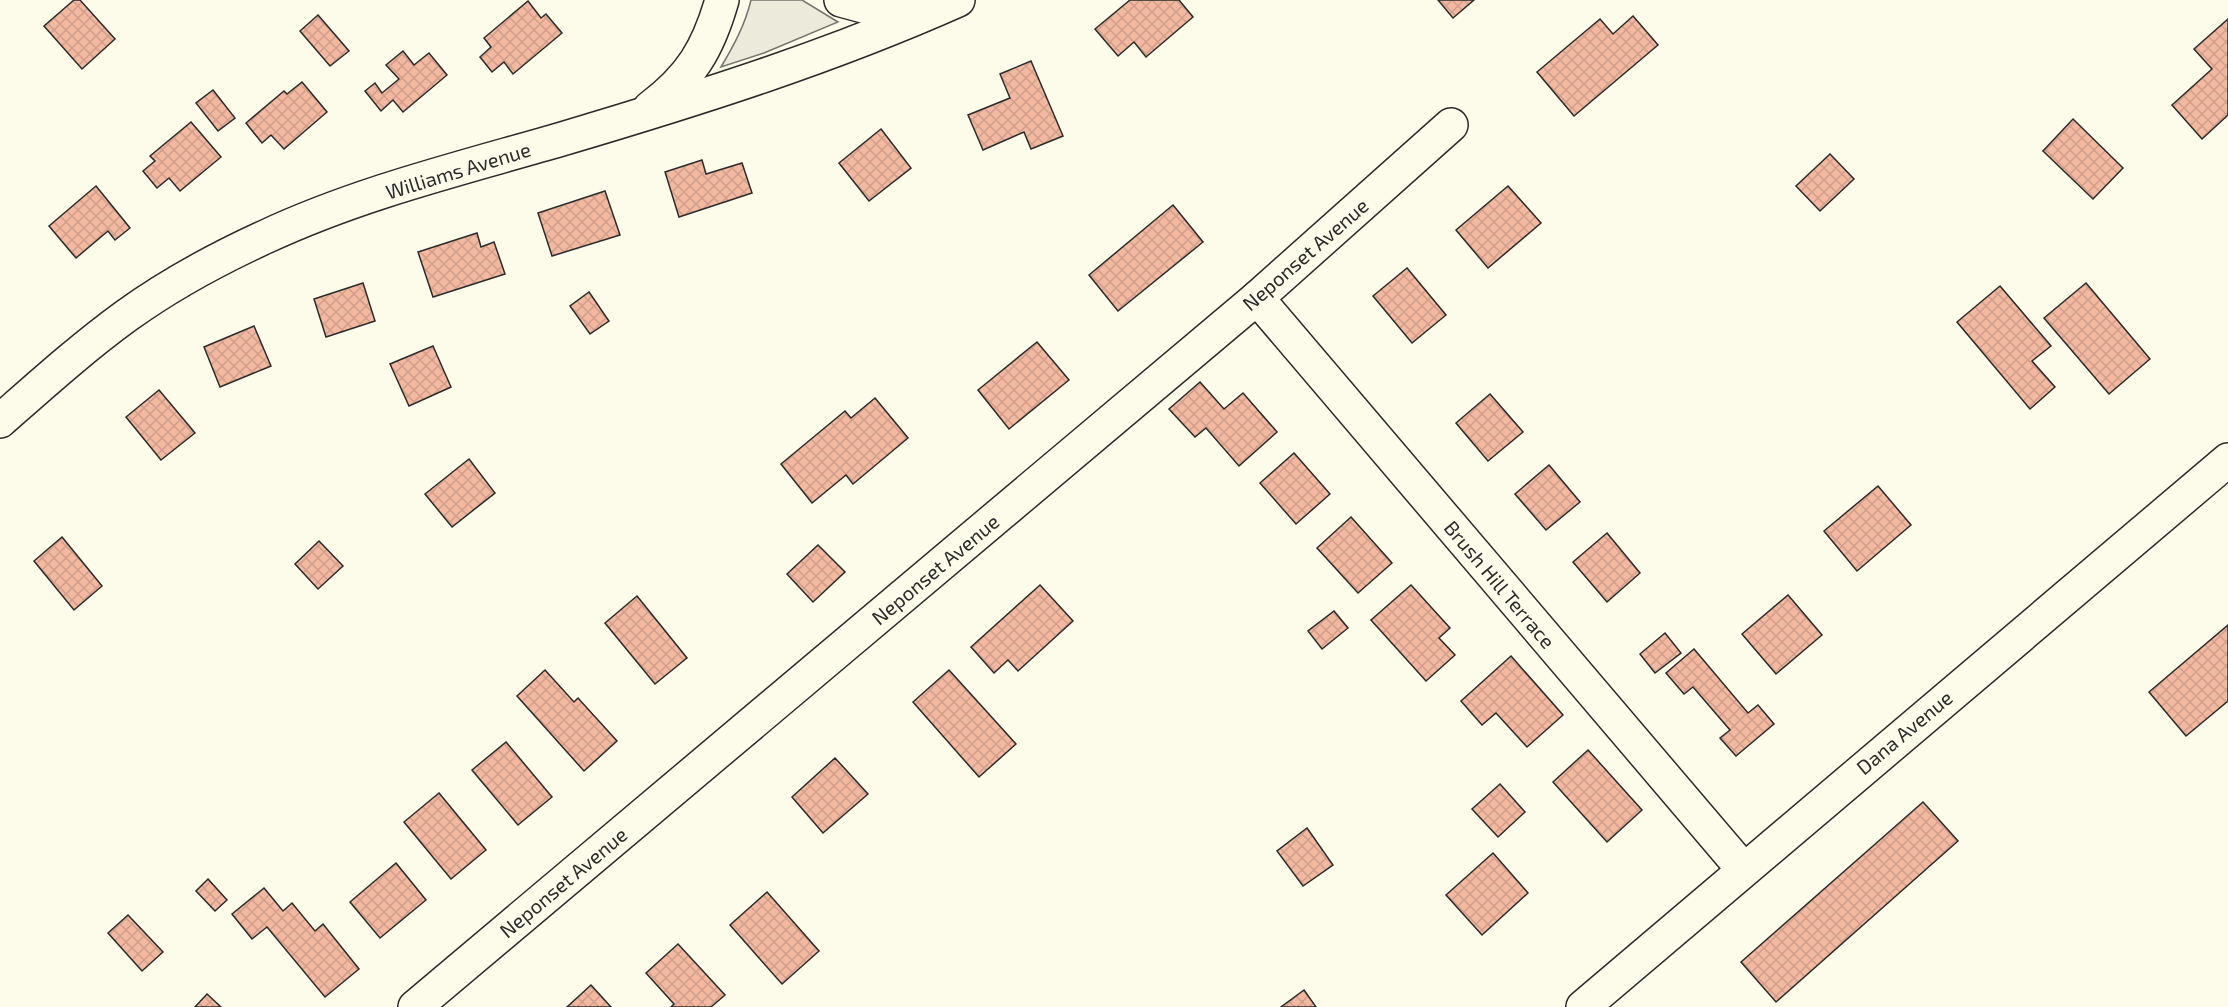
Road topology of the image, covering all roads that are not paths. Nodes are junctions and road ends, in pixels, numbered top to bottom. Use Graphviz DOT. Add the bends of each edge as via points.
graph roads {
  1 [pos="722,0"];
  2 [pos="841,0"];
  3 [pos="958,0"];
  4 [pos="928,13"];
  5 [pos="638,117"];
  6 [pos="1451,125"];
  7 [pos="1257,298"];
  8 [pos="0,421"];
  9 [pos="2228,460"];
  10 [pos="1743,869"];
  11 [pos="415,1007"];
  12 [pos="1583,1007"];
  1 -- 5 [label="street" via="694,66"];
  2 -- 4 [label="street" via="885,12"];
  3 -- 4 [label="street, Williams Avenue"];
  4 -- 5 [label="street, Williams Avenue" via="825,54"];
  5 -- 8 [label="street, Williams Avenue" via="394,188 264,237 127,315"];
  6 -- 7 [label="street, Neponset Avenue"];
  7 -- 10 [label="street, Brush Hill Terrace"];
  7 -- 11 [label="street, Neponset Avenue"];
  9 -- 10 [label="street, Dana Avenue"];
  10 -- 12 [label="street, Dana Avenue"];
}
